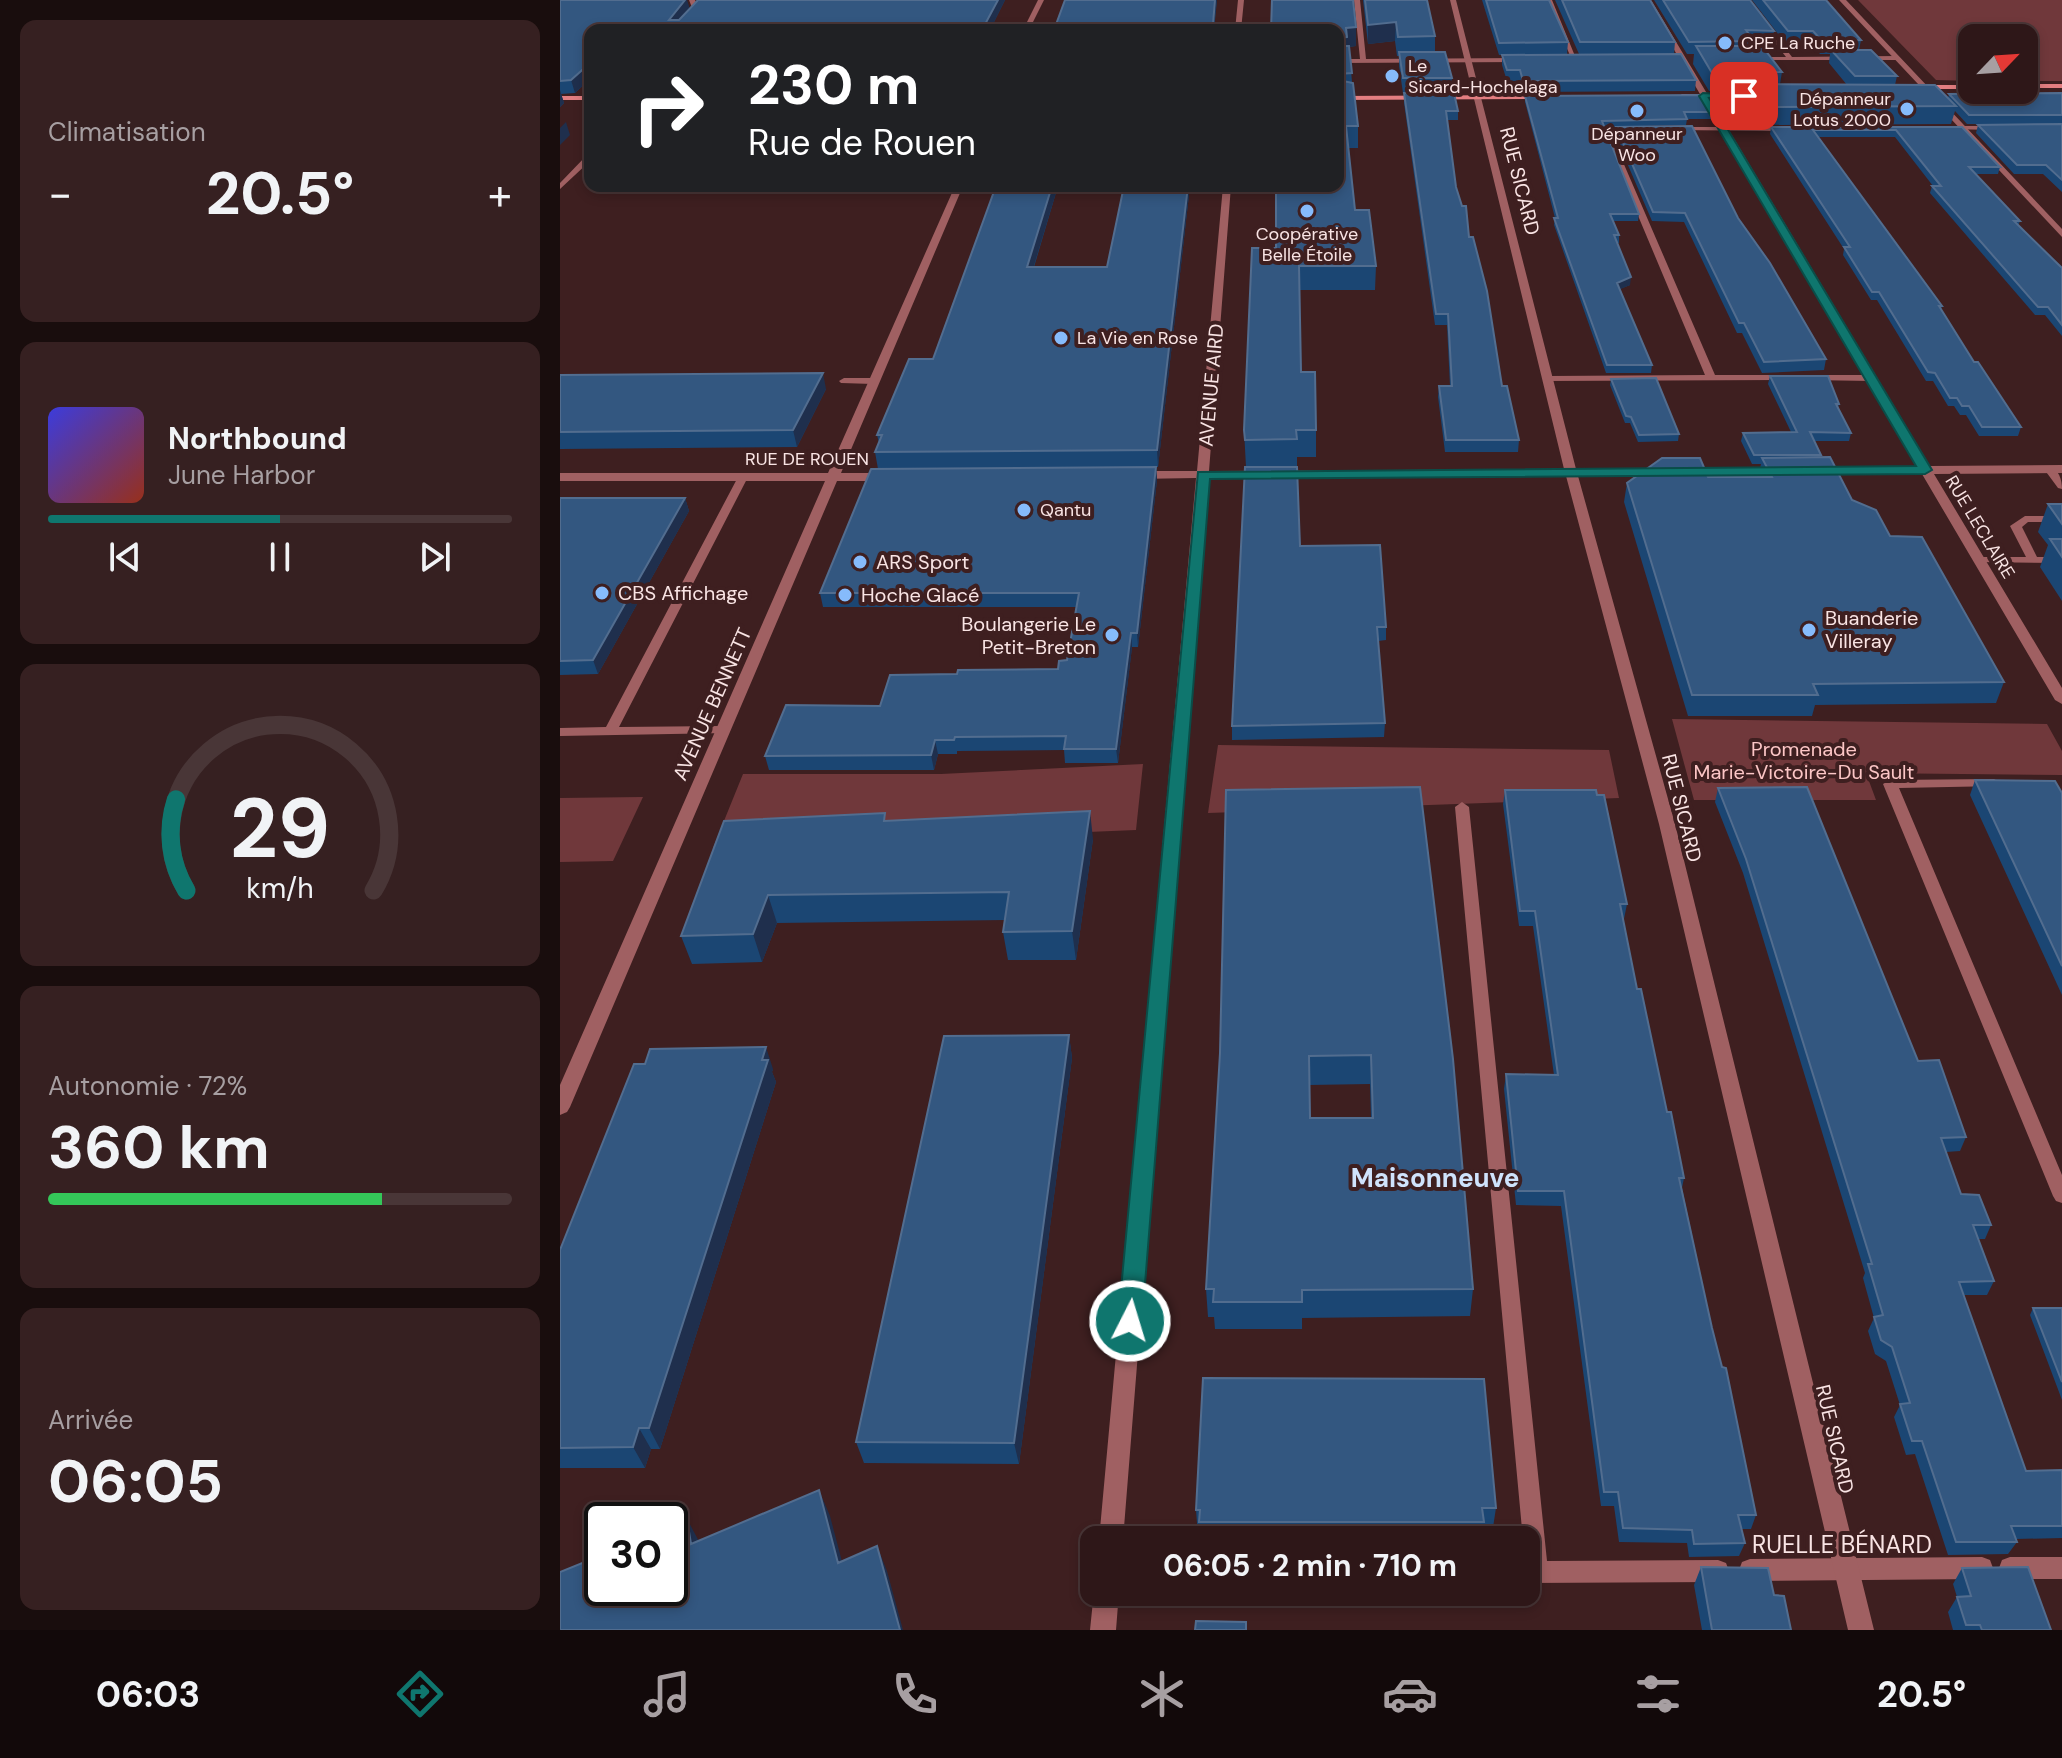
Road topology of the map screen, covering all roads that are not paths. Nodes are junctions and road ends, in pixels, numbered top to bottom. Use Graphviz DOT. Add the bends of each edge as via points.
graph roads {
  1 [pos="692,0"];
  2 [pos="1041,0"];
  3 [pos="1241,0"];
  4 [pos="1357,0"];
  5 [pos="1453,0"];
  6 [pos="1549,0"];
  7 [pos="1648,0"];
  8 [pos="1745,0"];
  9 [pos="1842,0"];
  10 [pos="683,24"];
  11 [pos="1029,24"];
  12 [pos="1239,24"];
  13 [pos="1790,58"];
  14 [pos="1897,58"];
  15 [pos="1746,59"];
  16 [pos="1468,60"];
  17 [pos="1529,60"];
  18 [pos="1560,60"];
  19 [pos="1575,60"];
  20 [pos="1590,60"];
  21 [pos="1344,61"];
  22 [pos="1363,61"];
  23 [pos="2038,86"];
  24 [pos="2062,86"];
  25 [pos="1926,87"];
  26 [pos="1738,88"];
  27 [pos="1344,89"];
  28 [pos="1958,90"];
  29 [pos="560,91"];
  30 [pos="584,91"];
  31 [pos="1549,92"];
  32 [pos="1670,92"];
  33 [pos="1701,92"];
  34 [pos="1958,92"];
  35 [pos="1476,93"];
  36 [pos="2062,94"];
  37 [pos="1933,95"];
  38 [pos="2038,95"];
  39 [pos="1746,96"];
  40 [pos="560,98"];
  41 [pos="584,98"];
  42 [pos="1344,98"];
  43 [pos="1934,128"];
  44 [pos="1964,128"];
  45 [pos="2006,128"];
  46 [pos="1723,129"];
  47 [pos="1791,129"];
  48 [pos="1648,130"];
  49 [pos="1663,130"];
  50 [pos="584,163"];
  51 [pos="560,187"];
  52 [pos="956,192"];
  53 [pos="1227,192"];
  54 [pos="2062,234"];
  55 [pos="1711,378"];
  56 [pos="1871,378"];
  57 [pos="1548,379"];
  58 [pos="844,381"];
  59 [pos="873,381"];
  60 [pos="2056,469"];
  61 [pos="1925,470"];
  62 [pos="1572,472"];
  63 [pos="1128,475"];
  64 [pos="1203,475"];
  65 [pos="909,476"];
  66 [pos="560,477"];
  67 [pos="743,477"];
  68 [pos="834,477"];
  69 [pos="2062,486"];
  70 [pos="2062,519"];
  71 [pos="1979,560"];
  72 [pos="2033,560"];
  73 [pos="2062,560"];
  74 [pos="2062,700"];
  75 [pos="722,730"];
  76 [pos="560,732"];
  77 [pos="610,732"];
  78 [pos="2015,783"];
  79 [pos="1462,807"];
  80 [pos="560,1107"];
  81 [pos="2062,1196"];
  82 [pos="1112,1526"];
  83 [pos="1527,1526"];
  84 [pos="2062,1568"];
  85 [pos="1846,1570"];
  86 [pos="1540,1571"];
  87 [pos="1105,1606"];
  88 [pos="1103,1630"];
  89 [pos="1861,1630"];
  1 -- 10 [label="lane" via="696,10"];
  2 -- 11 [label="street"];
  3 -- 12 [label="street"];
  4 -- 22 [label="lane"];
  5 -- 16 [label="street, RUE SICARD"];
  6 -- 19 [label="lane"];
  7 -- 33 [label="street, RUE LECLAIRE"];
  8 -- 13 [label="lane"];
  9 -- 14 [label="street"];
  13 -- 14 [label="lane"];
  13 -- 15 [label="lane"];
  14 -- 25 [label="street"];
  16 -- 17 [label="lane"];
  16 -- 22 [label="lane"];
  16 -- 35 [label="street, RUE SICARD"];
  18 -- 19 [label="lane"];
  19 -- 20 [label="lane"];
  21 -- 22 [label="lane"];
  23 -- 24 [label="main road"];
  25 -- 28 [label="main road"];
  25 -- 37 [label="street"];
  25 -- 37 [label="main road" via="1912,91"];
  26 -- 33 [label="main road"];
  27 -- 35 [label="main road"];
  29 -- 30 [label="main road"];
  31 -- 35 [label="main road"];
  32 -- 33 [label="main road"];
  33 -- 39 [label="main road"];
  33 -- 46 [label="street, RUE LECLAIRE"];
  34 -- 37 [label="main road"];
  35 -- 42 [label="main road"];
  35 -- 57 [label="street, RUE SICARD"];
  36 -- 38 [label="main road"];
  37 -- 44 [label="street"];
  40 -- 41 [label="main road"];
  43 -- 44 [label="lane"];
  44 -- 45 [label="lane"];
  44 -- 54 [label="street"];
  46 -- 47 [label="lane"];
  46 -- 49 [label="lane"];
  46 -- 56 [label="street, RUE LECLAIRE"];
  48 -- 55 [label="lane" via="1606,130"];
  50 -- 51 [label="lane"];
  52 -- 59 [label="street, AVENUE BENNETT"];
  53 -- 64 [label="street, AVENUE AIRD"];
  55 -- 56 [label="lane"];
  55 -- 57 [label="lane"];
  56 -- 61 [label="street, RUE LECLAIRE"];
  57 -- 62 [label="street, RUE SICARD"];
  58 -- 59 [label="lane"];
  59 -- 68 [label="street, AVENUE BENNETT"];
  60 -- 61 [label="street"];
  60 -- 69 [label="lane"];
  61 -- 62 [label="street"];
  61 -- 71 [label="street, RUE LECLAIRE"];
  62 -- 64 [label="street"];
  62 -- 85 [label="street, RUE SICARD" via="1667,824"];
  63 -- 64 [label="street"];
  64 -- 82 [label="street, AVENUE AIRD"];
  65 -- 68 [label="street, RUE DE ROUEN"];
  66 -- 67 [label="street, RUE DE ROUEN"];
  67 -- 68 [label="street, RUE DE ROUEN"];
  67 -- 77 [label="lane"];
  68 -- 75 [label="street, AVENUE BENNETT"];
  70 -- 72 [label="lane" via="2025,519 2016,526"];
  71 -- 72 [label="lane"];
  71 -- 74 [label="street, RUE LECLAIRE"];
  72 -- 73 [label="lane"];
  75 -- 77 [label="lane"];
  75 -- 80 [label="street, AVENUE BENNETT"];
  76 -- 77 [label="lane"];
  78 -- 81 [label="lane" via="1890,784"];
  79 -- 83 [label="lane"];
  84 -- 85 [label="lane, RUELLE BÉNARD"];
  85 -- 86 [label="lane, RUELLE BÉNARD"];
  85 -- 89 [label="street, RUE SICARD"];
  87 -- 88 [label="street"];
}
